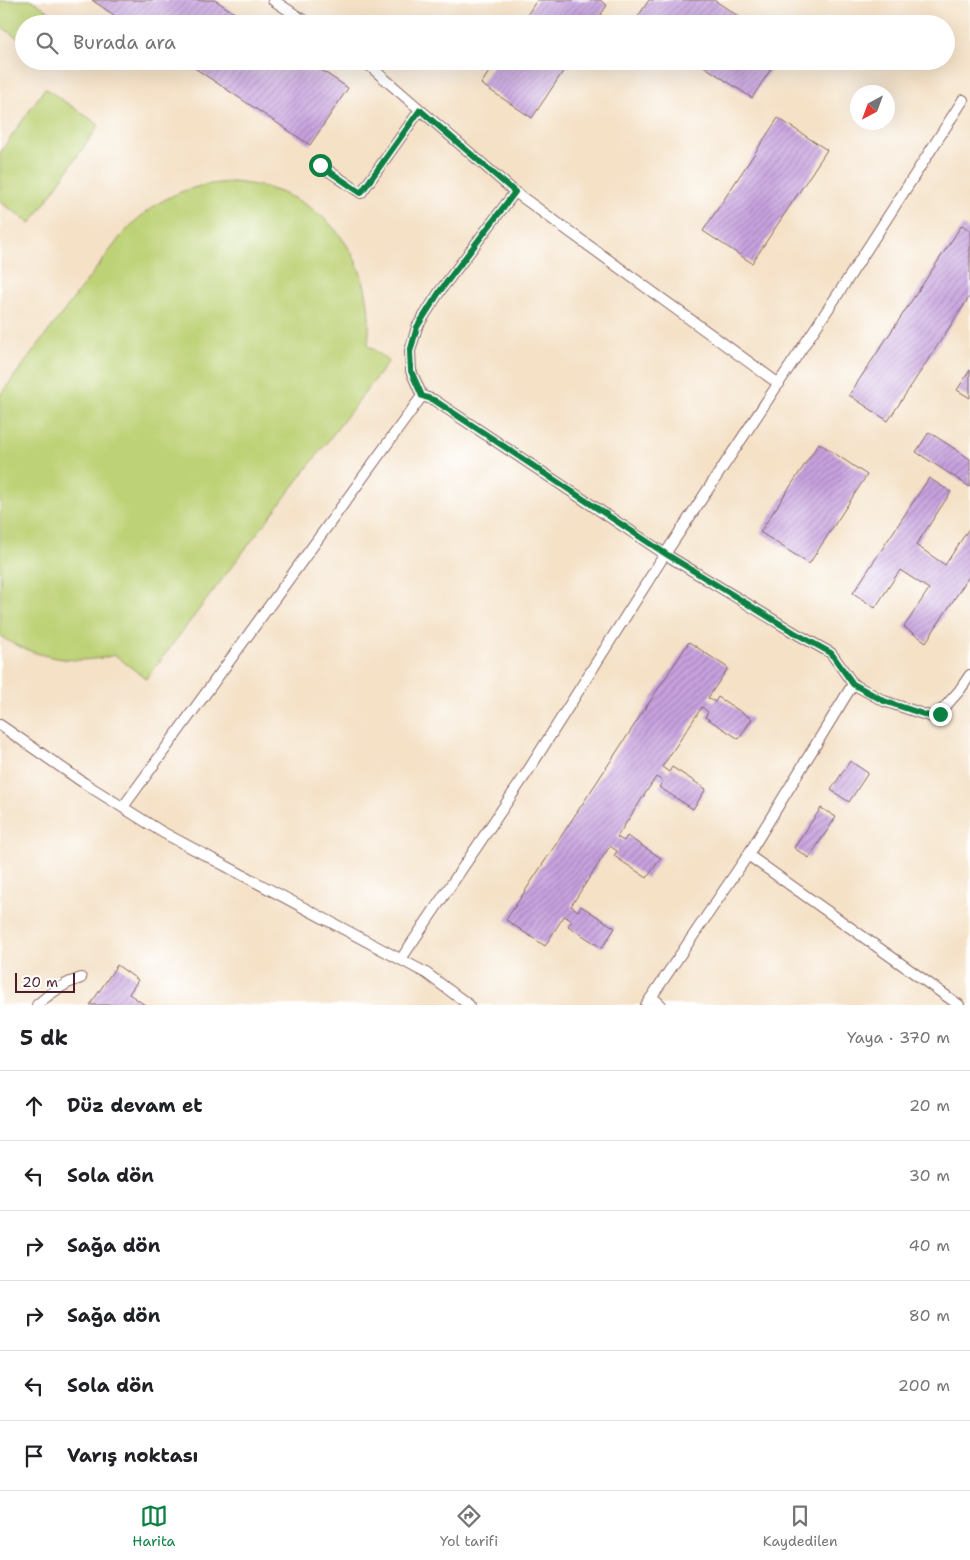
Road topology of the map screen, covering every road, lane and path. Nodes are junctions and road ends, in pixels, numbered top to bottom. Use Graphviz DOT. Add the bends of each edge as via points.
graph roads {
  1 [pos="273,0"];
  2 [pos="296,15"];
  3 [pos="374,70"];
  4 [pos="963,100"];
  5 [pos="420,110"];
  6 [pos="320,165"];
  7 [pos="515,192"];
  8 [pos="779,384"];
  9 [pos="422,396"];
  10 [pos="666,554"];
  11 [pos="970,675"];
  12 [pos="853,684"];
  13 [pos="0,725"];
  14 [pos="123,807"];
  15 [pos="748,855"];
  16 [pos="401,959"];
  17 [pos="81,978"];
  18 [pos="649,1001"];
  19 [pos="37,1005"];
  20 [pos="469,1005"];
  21 [pos="661,1005"];
  22 [pos="959,1005"];
  1 -- 2 [label="lane"];
  3 -- 5 [label="lane"];
  4 -- 8 [label="lane"];
  5 -- 6 [label="lane" via="361,193"];
  5 -- 7 [label="lane"];
  7 -- 8 [label="lane"];
  7 -- 9 [label="lane" via="440,291 417,327 410,352 411,371"];
  8 -- 10 [label="lane"];
  9 -- 10 [label="lane" via="434,400"];
  9 -- 14 [label="lane"];
  10 -- 12 [label="lane" via="831,653"];
  10 -- 16 [label="lane" via="526,774"];
  11 -- 12 [label="lane" via="935,718 884,701"];
  12 -- 15 [label="lane"];
  13 -- 14 [label="lane"];
  14 -- 16 [label="lane" via="162,832"];
  15 -- 18 [label="lane"];
  15 -- 22 [label="lane"];
  16 -- 20 [label="lane"];
  17 -- 19 [label="lane" via="68,982"];
  18 -- 21 [label="lane"];
}
